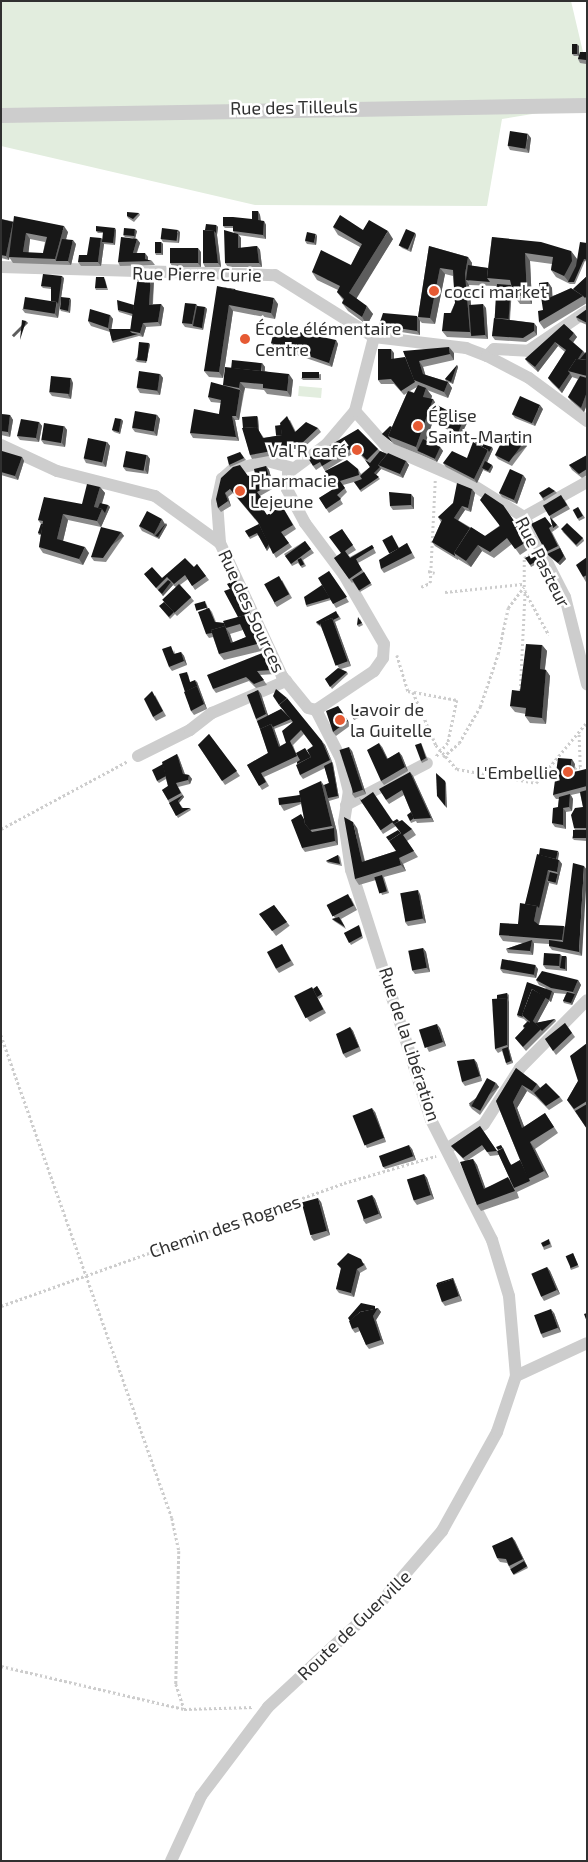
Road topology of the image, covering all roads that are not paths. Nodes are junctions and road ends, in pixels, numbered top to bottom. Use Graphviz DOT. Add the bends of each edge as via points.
graph roads {
  1 [pos="587,105"];
  2 [pos="1,115"];
  3 [pos="1,268"];
  4 [pos="587,311"];
  5 [pos="374,337"];
  6 [pos="487,356"];
  7 [pos="355,411"];
  8 [pos="587,420"];
  9 [pos="1,446"];
  10 [pos="293,468"];
  11 [pos="587,482"];
  12 [pos="524,517"];
  13 [pos="220,543"];
  14 [pos="586,664"];
  15 [pos="286,681"];
  16 [pos="587,684"];
  17 [pos="316,710"];
  18 [pos="138,756"];
  19 [pos="427,763"];
  20 [pos="346,806"];
  21 [pos="587,1000"];
  22 [pos="448,1148"];
  23 [pos="587,1343"];
  24 [pos="516,1376"];
  25 [pos="171,1861"];
  1 -- 2 [label="street, Rue des Tilleuls"];
  3 -- 5 [label="street, Rue Pierre Curie" via="275,275"];
  4 -- 6 [label="street" via="528,351 494,349"];
  5 -- 6 [label="street" via="466,348"];
  5 -- 7 [label="street"];
  6 -- 8 [label="street" via="529,378"];
  7 -- 10 [label="street" via="327,444"];
  7 -- 12 [label="street, Rue Pasteur" via="387,447 509,504"];
  9 -- 13 [label="street, Rue des Sources" via="57,470 155,496"];
  10 -- 13 [label="street" via="267,461 232,470 222,479 217,502"];
  10 -- 17 [label="street" via="287,489 384,644 383,658 374,670"];
  11 -- 12 [label="street"];
  12 -- 14 [label="street, Rue Pasteur" via="565,597"];
  13 -- 15 [label="street, Rue des Sources"];
  14 -- 16 [label="street, Rue Pasteur"];
  15 -- 17 [label="street, Rue de la Libération" via="308,708"];
  15 -- 18 [label="street" via="212,713 190,730"];
  17 -- 20 [label="street, Rue de la Libération" via="341,759 348,792"];
  19 -- 20 [label="street"];
  20 -- 22 [label="street, Rue de la Libération" via="344,822 352,870 432,1120"];
  21 -- 22 [label="street" via="520,1068 484,1124"];
  22 -- 24 [label="street, Rue de la Libération" via="492,1240 509,1296"];
  23 -- 24 [label="street"];
  24 -- 25 [label="street, Route de Guerville" via="497,1432 442,1531 381,1602 268,1707 201,1796"];
}
